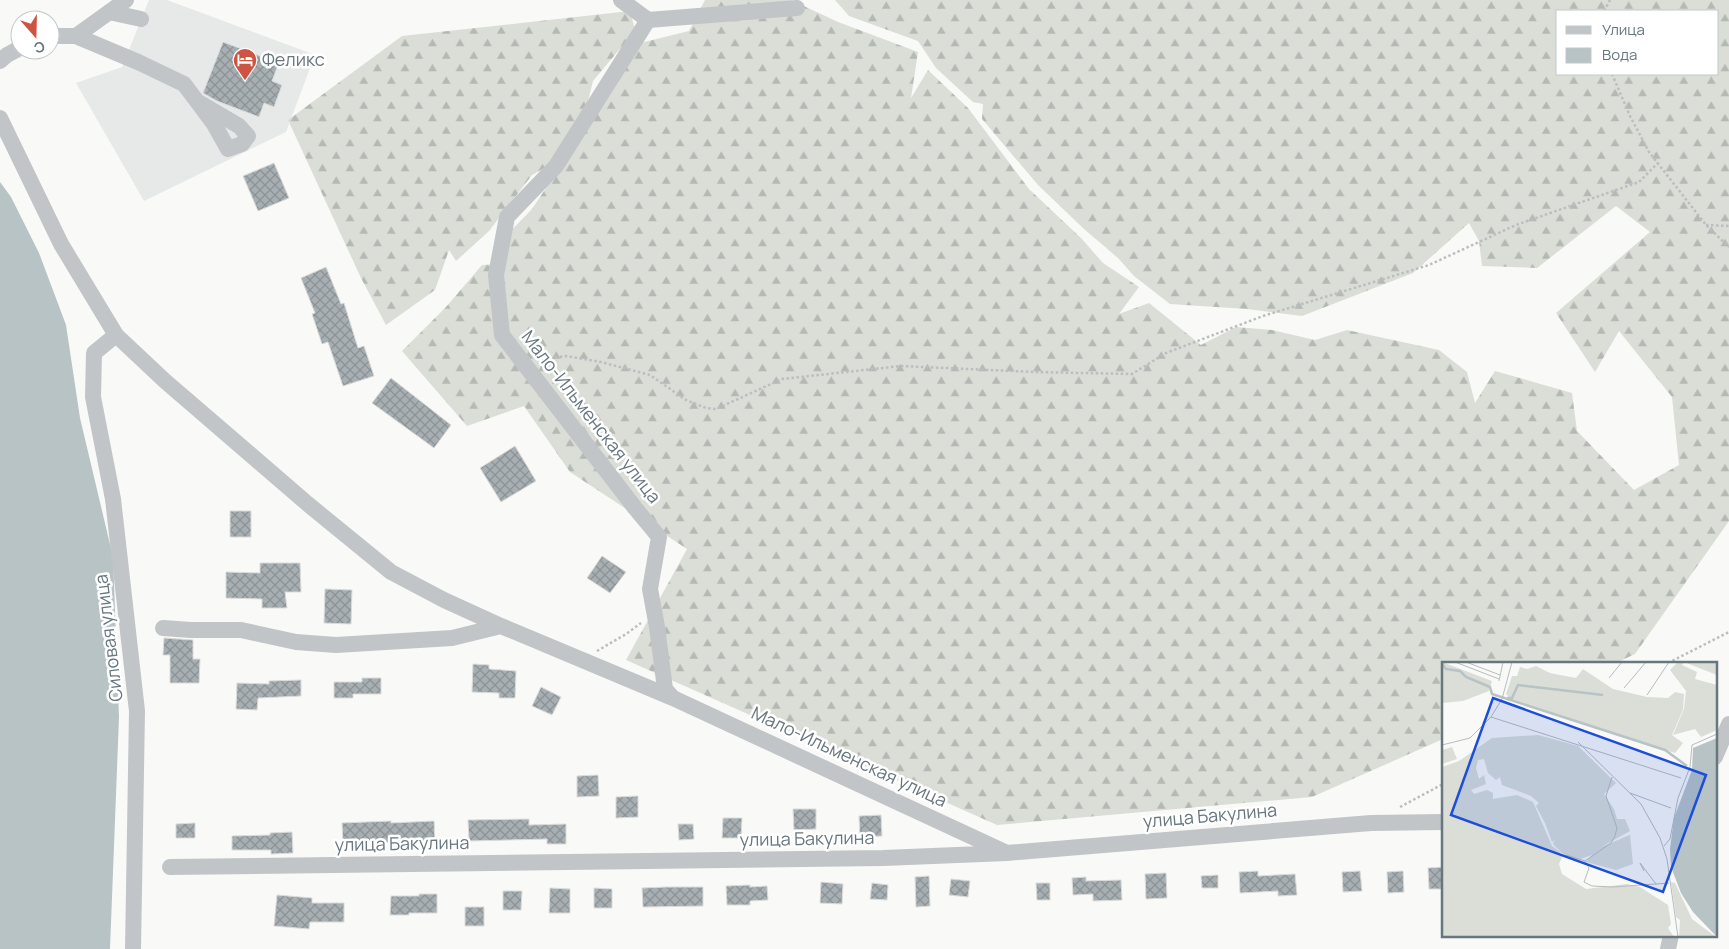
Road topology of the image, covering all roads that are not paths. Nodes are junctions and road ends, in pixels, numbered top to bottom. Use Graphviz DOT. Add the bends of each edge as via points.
graph roads {
  1 [pos="126,0"];
  2 [pos="621,0"];
  3 [pos="797,8"];
  4 [pos="109,12"];
  5 [pos="141,19"];
  6 [pos="648,20"];
  7 [pos="60,36"];
  8 [pos="76,36"];
  9 [pos="10,53"];
  10 [pos="0,61"];
  11 [pos="198,102"];
  12 [pos="0,118"];
  13 [pos="116,335"];
  14 [pos="501,626"];
  15 [pos="163,628"];
  16 [pos="673,698"];
  17 [pos="1729,724"];
  18 [pos="1716,755"];
  19 [pos="1442,822"];
  20 [pos="1007,853"];
  21 [pos="170,867"];
  22 [pos="1671,936"];
  23 [pos="133,949"];
  24 [pos="1668,949"];
  1 -- 4 [label="street"];
  2 -- 6 [label="street"];
  3 -- 6 [label="street"];
  4 -- 5 [label="street"];
  4 -- 8 [label="street"];
  6 -- 16 [label="street, Мало-Ильменская улица" via="556,166 507,216 496,275 502,335 660,537 650,590 665,689"];
  7 -- 8 [label="street"];
  8 -- 11 [label="street" via="184,84"];
  9 -- 10 [label="street"];
  12 -- 13 [label="street, Мало-Ильменская улица" via="61,244"];
  13 -- 14 [label="street, Мало-Ильменская улица" via="165,381 391,572"];
  13 -- 23 [label="street, Силовая улица" via="94,353 93,397 113,498 137,712"];
  14 -- 15 [label="street" via="452,638 336,644 296,642 241,630"];
  14 -- 16 [label="street, Мало-Ильменская улица"];
  16 -- 20 [label="street, Мало-Ильменская улица"];
  17 -- 18 [label="street"];
  19 -- 20 [label="street, улица Бакулина" via="1371,823"];
  20 -- 21 [label="street, улица Бакулина" via="883,858"];
  22 -- 24 [label="street"];
}
